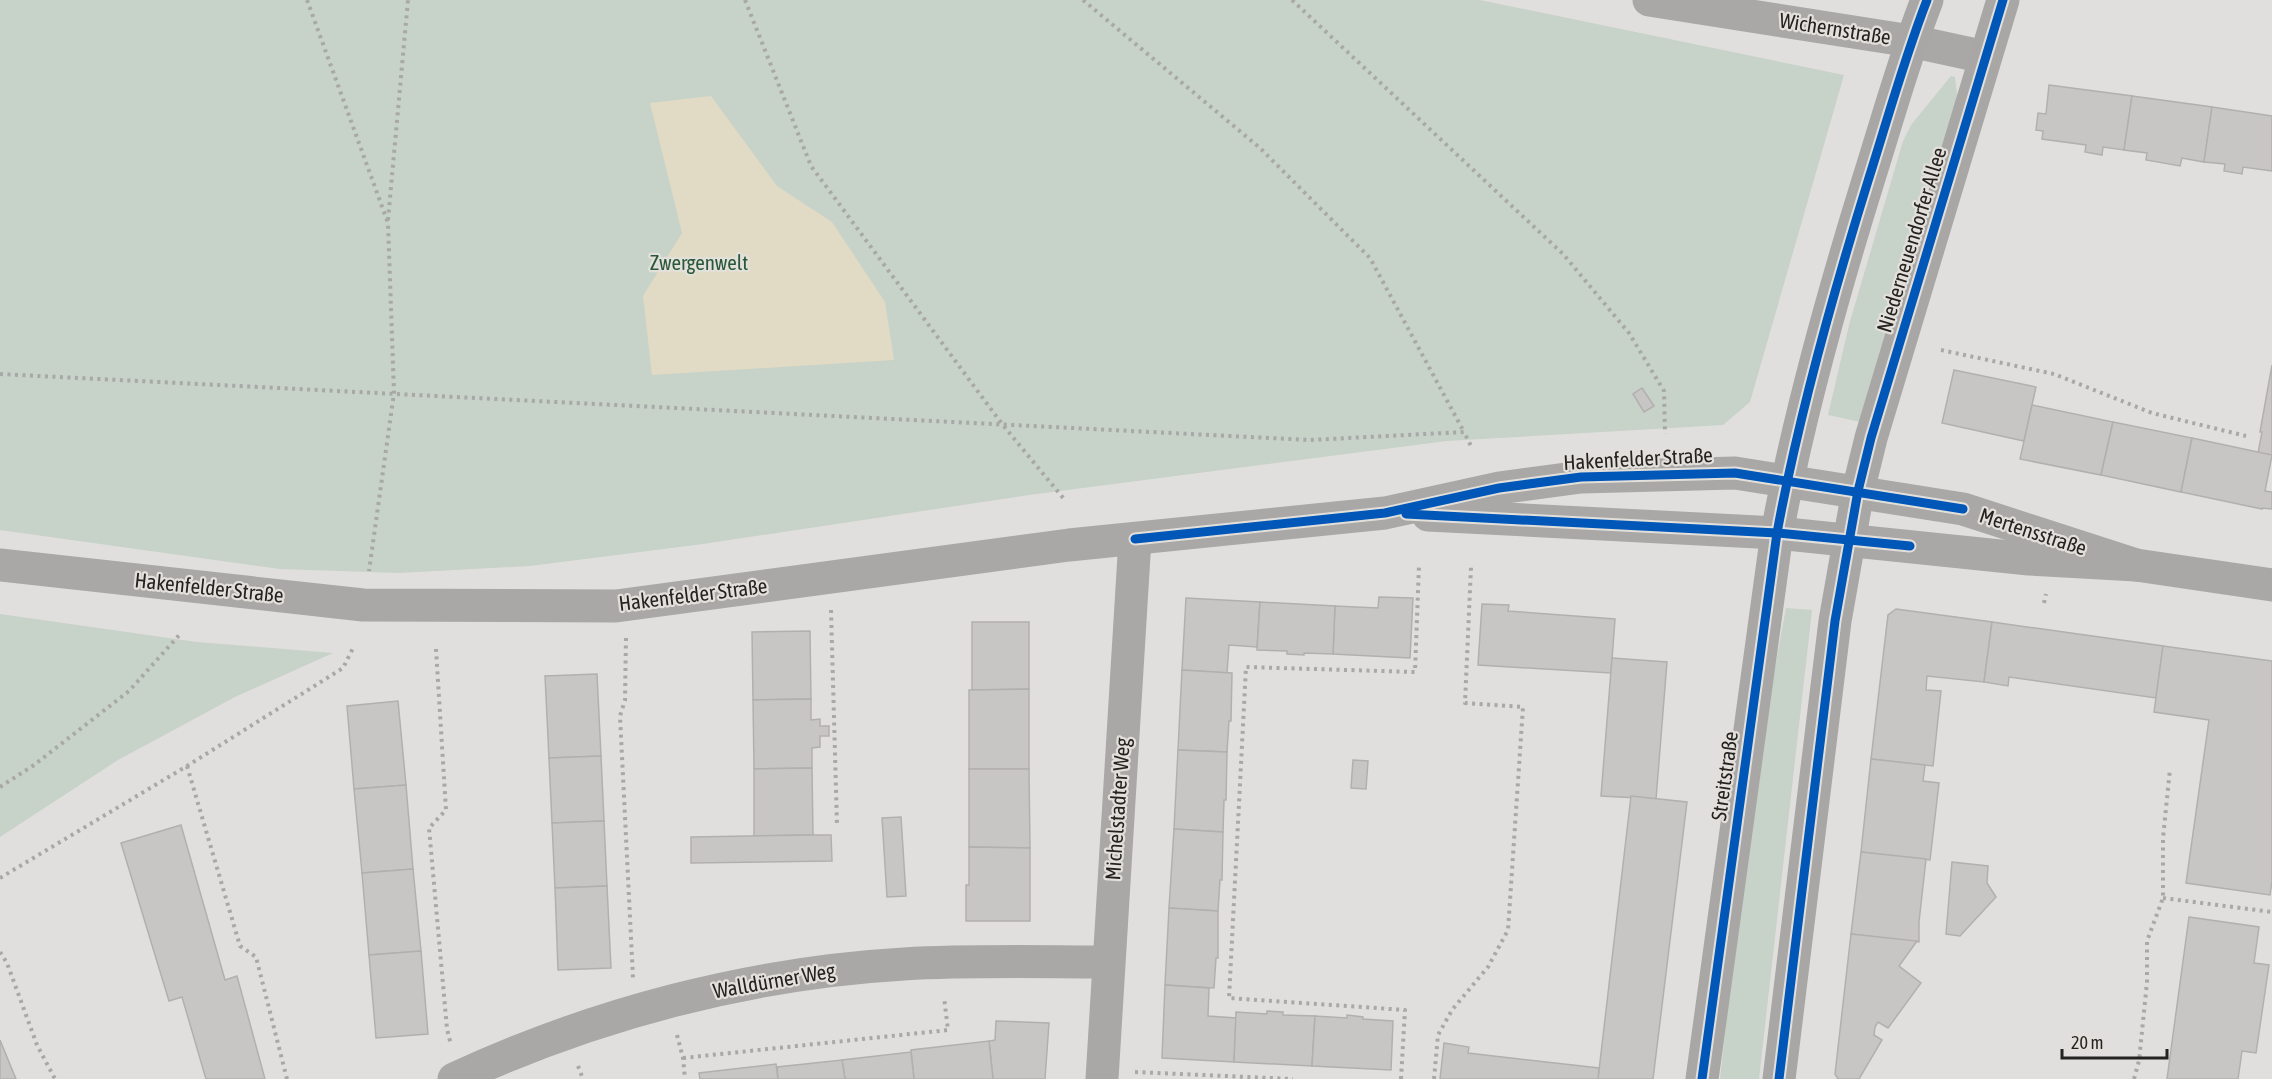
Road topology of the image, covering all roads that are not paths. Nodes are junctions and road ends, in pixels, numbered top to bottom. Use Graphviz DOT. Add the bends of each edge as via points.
graph roads {
  1 [pos="1649,0"];
  2 [pos="1926,0"];
  3 [pos="2003,0"];
  4 [pos="1911,41"];
  5 [pos="1985,57"];
  6 [pos="1787,479"];
  7 [pos="1858,491"];
  8 [pos="1385,513"];
  9 [pos="1777,533"];
  10 [pos="1135,539"];
  11 [pos="1849,540"];
  12 [pos="0,565"];
  13 [pos="2136,565"];
  14 [pos="2272,585"];
  15 [pos="1108,962"];
  16 [pos="453,1064"];
  17 [pos="1101,1079"];
  18 [pos="1702,1079"];
  19 [pos="1779,1079"];
  1 -- 4 [label="street, Wichernstraße"];
  2 -- 4 [label="main road"];
  3 -- 5 [label="main road, Niederneuendorfer Allee"];
  4 -- 5 [label="street, Wichernstraße"];
  4 -- 6 [label="main road" via="1849,244"];
  5 -- 7 [label="main road, Niederneuendorfer Allee"];
  6 -- 7 [label="street, Hakenfelder Straße"];
  6 -- 8 [label="street, Hakenfelder Straße" via="1735,472 1581,477 1498,488"];
  6 -- 9 [label="main road, Streitstraße"];
  7 -- 11 [label="main road"];
  7 -- 13 [label="street, Mertensstraße" via="1963,509"];
  8 -- 9 [label="street, Hakenfelder Straße"];
  8 -- 10 [label="street, Hakenfelder Straße"];
  9 -- 11 [label="street, Mertensstraße"];
  9 -- 18 [label="main road, Streitstraße"];
  10 -- 12 [label="street, Hakenfelder Straße" via="616,606 363,605"];
  10 -- 15 [label="street, Michelstadter Weg"];
  11 -- 13 [label="street, Mertensstraße" via="2029,559"];
  11 -- 19 [label="main road" via="1830,655"];
  13 -- 14 [label="street, Mertensstraße"];
  15 -- 16 [label="street, Walldürner Weg" via="906,963 778,978 711,990 628,1014 492,1062"];
  15 -- 17 [label="street, Michelstadter Weg"];
}
